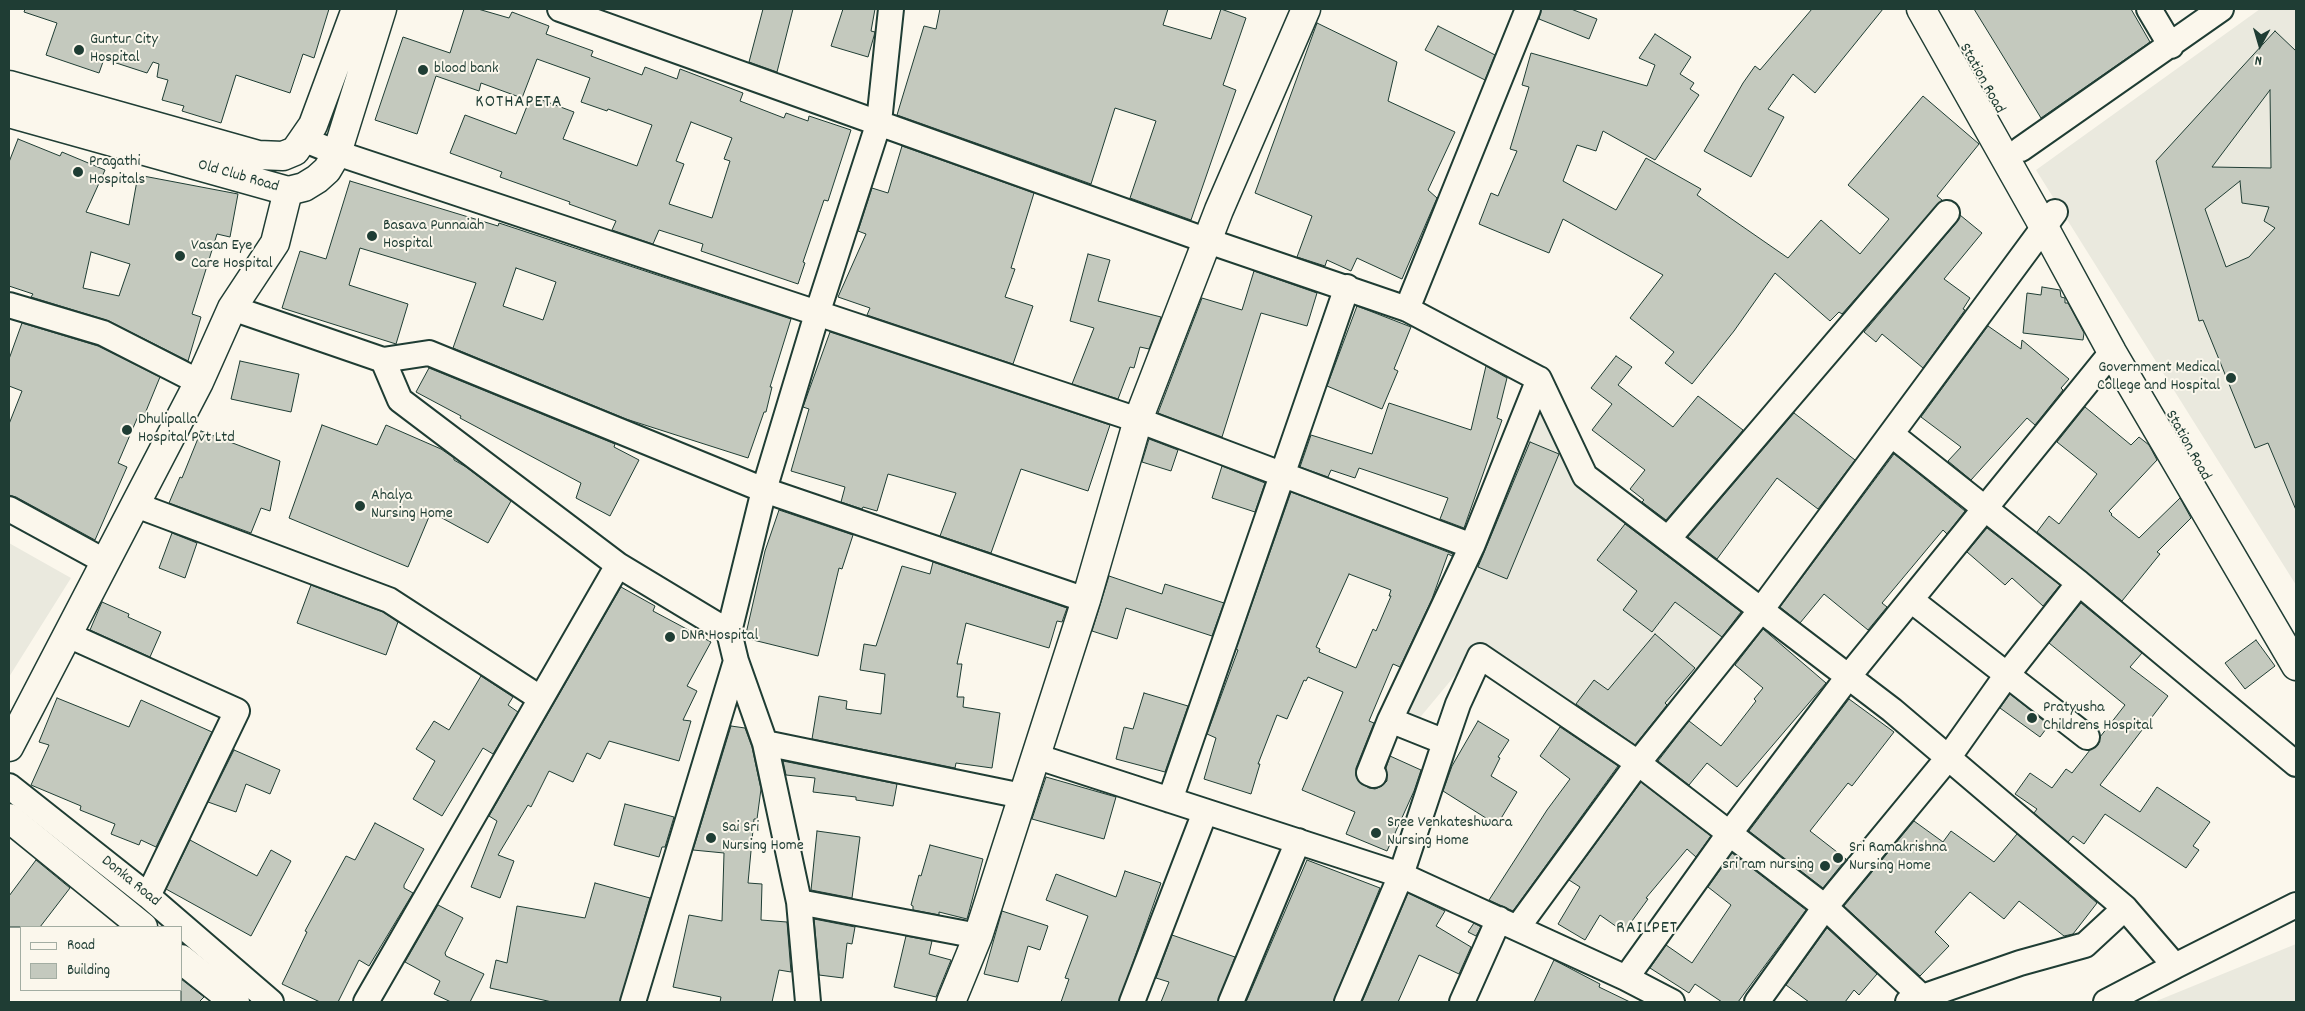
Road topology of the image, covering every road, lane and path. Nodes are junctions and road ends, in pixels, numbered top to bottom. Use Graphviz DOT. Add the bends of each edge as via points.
graph roads {
  1 [pos="356,9"];
  2 [pos="382,9"];
  3 [pos="560,9"];
  4 [pos="891,9"];
  5 [pos="1306,9"];
  6 [pos="1528,9"];
  7 [pos="1921,9"];
  8 [pos="1942,9"];
  9 [pos="2150,9"];
  10 [pos="2221,9"];
  11 [pos="2171,46"];
  12 [pos="9,85"];
  13 [pos="9,113"];
  14 [pos="879,122"];
  15 [pos="305,140"];
  16 [pos="2021,149"];
  17 [pos="336,154"];
  18 [pos="288,191"];
  19 [pos="1947,213"];
  20 [pos="2050,219"];
  21 [pos="1208,241"];
  22 [pos="1347,287"];
  23 [pos="9,305"];
  24 [pos="232,308"];
  25 [pos="1407,309"];
  26 [pos="817,314"];
  27 [pos="2112,352"];
  28 [pos="383,360"];
  29 [pos="1539,379"];
  30 [pos="199,382"];
  31 [pos="1138,420"];
  32 [pos="1891,434"];
  33 [pos="1281,474"];
  34 [pos="764,490"];
  35 [pos="136,505"];
  36 [pos="9,509"];
  37 [pos="1985,509"];
  38 [pos="1668,539"];
  39 [pos="1472,546"];
  40 [pos="106,562"];
  41 [pos="618,566"];
  42 [pos="2079,583"];
  43 [pos="1086,600"];
  44 [pos="1911,600"];
  45 [pos="1761,610"];
  46 [pos="729,632"];
  47 [pos="68,636"];
  48 [pos="2296,657"];
  49 [pos="736,661"];
  50 [pos="2006,676"];
  51 [pos="1848,677"];
  52 [pos="540,698"];
  53 [pos="1390,720"];
  54 [pos="2087,737"];
  55 [pos="1445,742"];
  56 [pos="766,743"];
  57 [pos="9,747"];
  58 [pos="1035,756"];
  59 [pos="1948,758"];
  60 [pos="1638,763"];
  61 [pos="2296,764"];
  62 [pos="1374,775"];
  63 [pos="9,786"];
  64 [pos="1022,796"];
  65 [pos="1170,800"];
  66 [pos="1205,812"];
  67 [pos="9,818"];
  68 [pos="1729,834"];
  69 [pos="1298,841"];
  70 [pos="1401,875"];
  71 [pos="148,896"];
  72 [pos="800,902"];
  73 [pos="2296,904"];
  74 [pos="1825,907"];
  75 [pos="2125,908"];
  76 [pos="1509,923"];
  77 [pos="142,926"];
  78 [pos="978,936"];
  79 [pos="182,959"];
  80 [pos="2175,966"];
  81 [pos="1626,978"];
  82 [pos="1914,999"];
  83 [pos="235,1002"];
  84 [pos="271,1002"];
  85 [pos="366,1002"];
  86 [pos="633,1002"];
  87 [pos="808,1002"];
  88 [pos="951,1002"];
  89 [pos="1132,1002"];
  90 [pos="1231,1002"];
  91 [pos="1347,1002"];
  92 [pos="1462,1002"];
  93 [pos="1672,1002"];
  94 [pos="1757,1002"];
  95 [pos="2106,1002"];
  1 -- 15 [label="street, Old Club Road"];
  2 -- 17 [label="street, Old Club Road"];
  3 -- 14 [label="street"];
  4 -- 14 [label="street"];
  5 -- 21 [label="street"];
  6 -- 25 [label="street"];
  7 -- 20 [label="street"];
  8 -- 16 [label="street, Station Road"];
  9 -- 11 [label="street"];
  10 -- 11 [label="street"];
  11 -- 16 [label="street"];
  12 -- 15 [label="street, Old Club Road" via="258,155 283,156 295,151"];
  13 -- 18 [label="street, Old Club Road"];
  14 -- 21 [label="street"];
  14 -- 26 [label="street"];
  15 -- 17 [label="street"];
  16 -- 20 [label="street, Station Road"];
  17 -- 18 [label="street, Old Club Road" via="327,170 317,179 304,188"];
  17 -- 26 [label="street"];
  18 -- 24 [label="street" via="275,242"];
  19 -- 38 [label="street"];
  20 -- 27 [label="street"];
  20 -- 32 [label="street"];
  20 -- 48 [label="street, Station Road" via="2288,628"];
  21 -- 22 [label="street"];
  21 -- 31 [label="street"];
  22 -- 25 [label="street"];
  22 -- 33 [label="street"];
  23 -- 30 [label="street" via="103,333"];
  24 -- 28 [label="street"];
  24 -- 30 [label="street"];
  25 -- 29 [label="street"];
  26 -- 31 [label="street"];
  26 -- 34 [label="street"];
  27 -- 37 [label="street"];
  27 -- 48 [label="street"];
  28 -- 34 [label="street" via="429,353"];
  28 -- 41 [label="street" via="400,400"];
  29 -- 38 [label="street" via="1585,476"];
  29 -- 39 [label="street"];
  30 -- 35 [label="street"];
  31 -- 33 [label="street"];
  31 -- 43 [label="street"];
  32 -- 37 [label="street"];
  32 -- 45 [label="street"];
  33 -- 39 [label="street"];
  33 -- 65 [label="street"];
  34 -- 43 [label="street"];
  34 -- 46 [label="street"];
  35 -- 40 [label="street"];
  35 -- 52 [label="street" via="389,600"];
  36 -- 40 [label="street"];
  37 -- 42 [label="street"];
  37 -- 44 [label="street"];
  38 -- 45 [label="street"];
  39 -- 53 [label="street"];
  40 -- 47 [label="street"];
  41 -- 46 [label="street"];
  41 -- 52 [label="street"];
  42 -- 50 [label="street"];
  42 -- 61 [label="street"];
  43 -- 58 [label="street"];
  44 -- 50 [label="street"];
  44 -- 51 [label="street"];
  45 -- 51 [label="street"];
  45 -- 60 [label="street"];
  46 -- 49 [label="street"];
  47 -- 57 [label="street"];
  47 -- 71 [label="street" via="237,711"];
  49 -- 56 [label="street"];
  49 -- 86 [label="street"];
  50 -- 54 [label="street"];
  50 -- 59 [label="street"];
  51 -- 59 [label="street"];
  51 -- 68 [label="street"];
  52 -- 85 [label="street"];
  53 -- 55 [label="street"];
  53 -- 62 [label="street" via="1369,773"];
  55 -- 60 [label="street" via="1480,656"];
  55 -- 70 [label="street"];
  56 -- 64 [label="street"];
  56 -- 72 [label="street"];
  58 -- 64 [label="street"];
  58 -- 65 [label="street"];
  59 -- 74 [label="street"];
  59 -- 75 [label="street"];
  60 -- 68 [label="street"];
  60 -- 76 [label="street"];
  63 -- 71 [label="street, Donka Road"];
  64 -- 78 [label="street"];
  65 -- 66 [label="street"];
  66 -- 69 [label="street"];
  66 -- 89 [label="street"];
  67 -- 77 [label="street, Donka Road"];
  68 -- 74 [label="street"];
  68 -- 81 [label="street"];
  69 -- 70 [label="street"];
  69 -- 90 [label="street"];
  70 -- 76 [label="street"];
  70 -- 91 [label="street"];
  71 -- 84 [label="street, Donka Road"];
  72 -- 78 [label="street"];
  72 -- 87 [label="street"];
  73 -- 80 [label="street"];
  74 -- 82 [label="street"];
  74 -- 94 [label="street"];
  75 -- 80 [label="street"];
  75 -- 82 [label="street" via="2085,945"];
  76 -- 81 [label="street"];
  76 -- 92 [label="street"];
  78 -- 88 [label="street"];
  79 -- 83 [label="street"];
  80 -- 95 [label="street"];
  81 -- 93 [label="street"];
}
